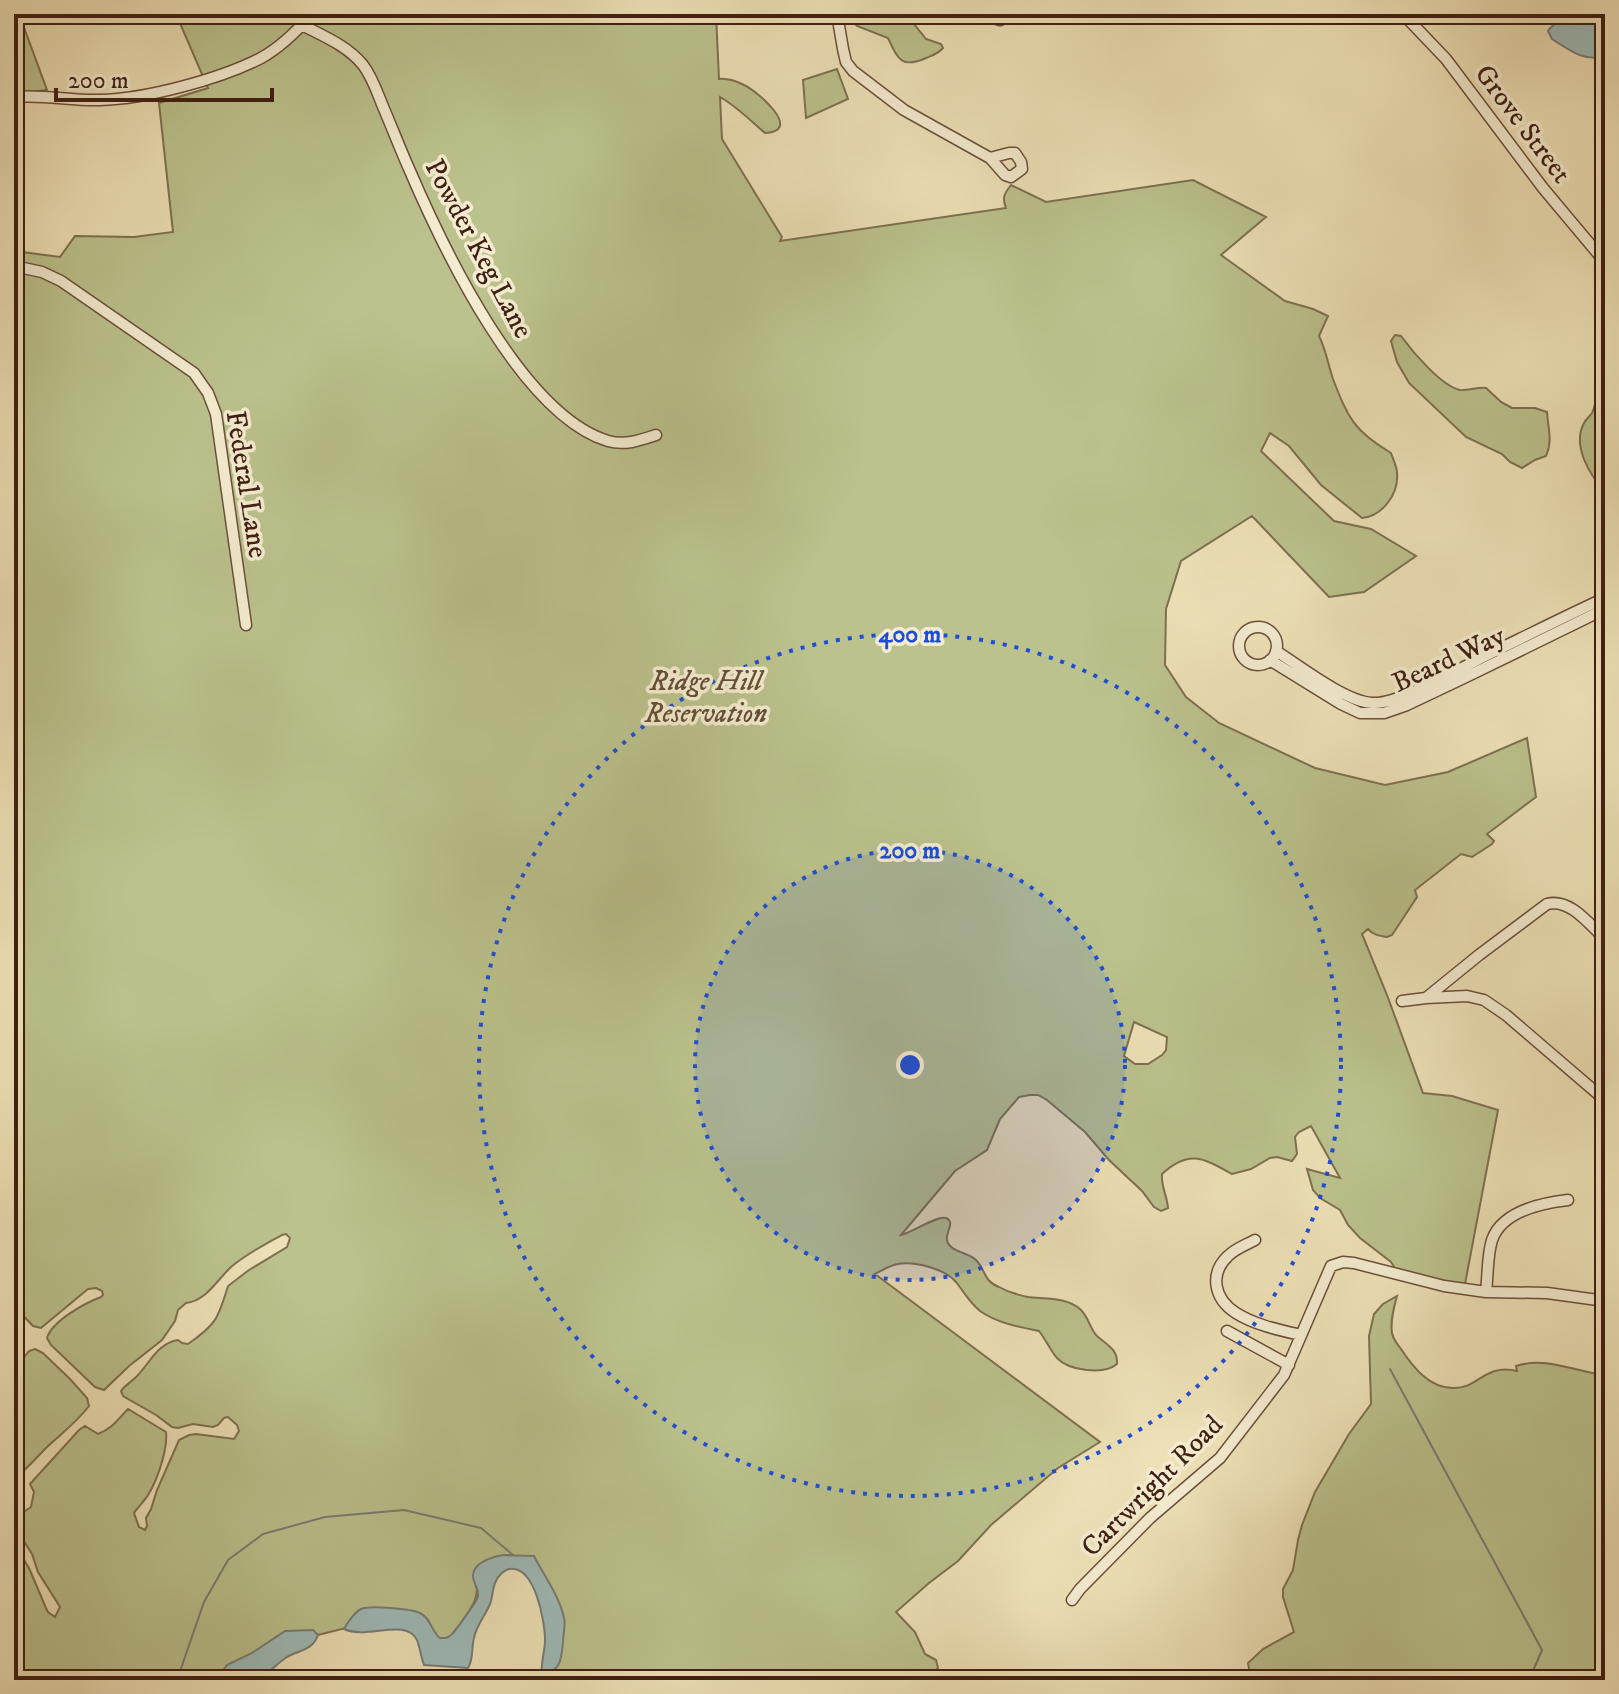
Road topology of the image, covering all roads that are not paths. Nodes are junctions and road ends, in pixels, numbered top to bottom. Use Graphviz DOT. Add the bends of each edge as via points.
graph roads {
  1 [pos="312,14"];
  2 [pos="837,14"];
  3 [pos="990,14"];
  4 [pos="1013,14"];
  5 [pos="1403,14"];
  6 [pos="302,25"];
  7 [pos="14,97"];
  8 [pos="990,158"];
  9 [pos="1605,262"];
  10 [pos="14,266"];
  11 [pos="656,435"];
  12 [pos="1605,598"];
  13 [pos="1605,609"];
  14 [pos="246,625"];
  15 [pos="1605,939"];
  16 [pos="1426,998"];
  17 [pos="1402,1001"];
  18 [pos="1605,1100"];
  19 [pos="1568,1200"];
  20 [pos="1255,1240"];
  21 [pos="1486,1292"];
  22 [pos="1605,1301"];
  23 [pos="1227,1331"];
  24 [pos="1301,1335"];
  25 [pos="1289,1365"];
  26 [pos="1072,1600"];
  1 -- 6 [label="street"];
  2 -- 8 [label="street" via="846,62 853,71 904,110"];
  3 -- 4 [label="street" via="1000,20"];
  5 -- 9 [label="street, Grove Street" via="1446,59"];
  6 -- 7 [label="street" via="262,57 172,88 96,101"];
  6 -- 11 [label="street, Powder Keg Lane" via="343,47 369,75 454,262 531,384 572,422 610,442"];
  10 -- 14 [label="street, Federal Lane" via="61,281 201,381 216,414"];
  12 -- 13 [label="street, Beard Way" via="1384,703 1353,698 1273,655 1341,704 1360,713 1384,713"];
  15 -- 16 [label="street" via="1570,906 1547,904"];
  16 -- 17 [label="street"];
  16 -- 18 [label="street" via="1484,1000"];
  19 -- 21 [label="street" via="1534,1207 1500,1226 1491,1243"];
  20 -- 24 [label="street" via="1217,1268 1217,1294 1237,1314"];
  21 -- 22 [label="street, Cartwright Road"];
  21 -- 24 [label="street, Cartwright Road" via="1343,1262 1331,1266"];
  23 -- 25 [label="street"];
  24 -- 25 [label="street, Cartwright Road"];
  25 -- 26 [label="street, Cartwright Road" via="1220,1458 1150,1518"];
}
